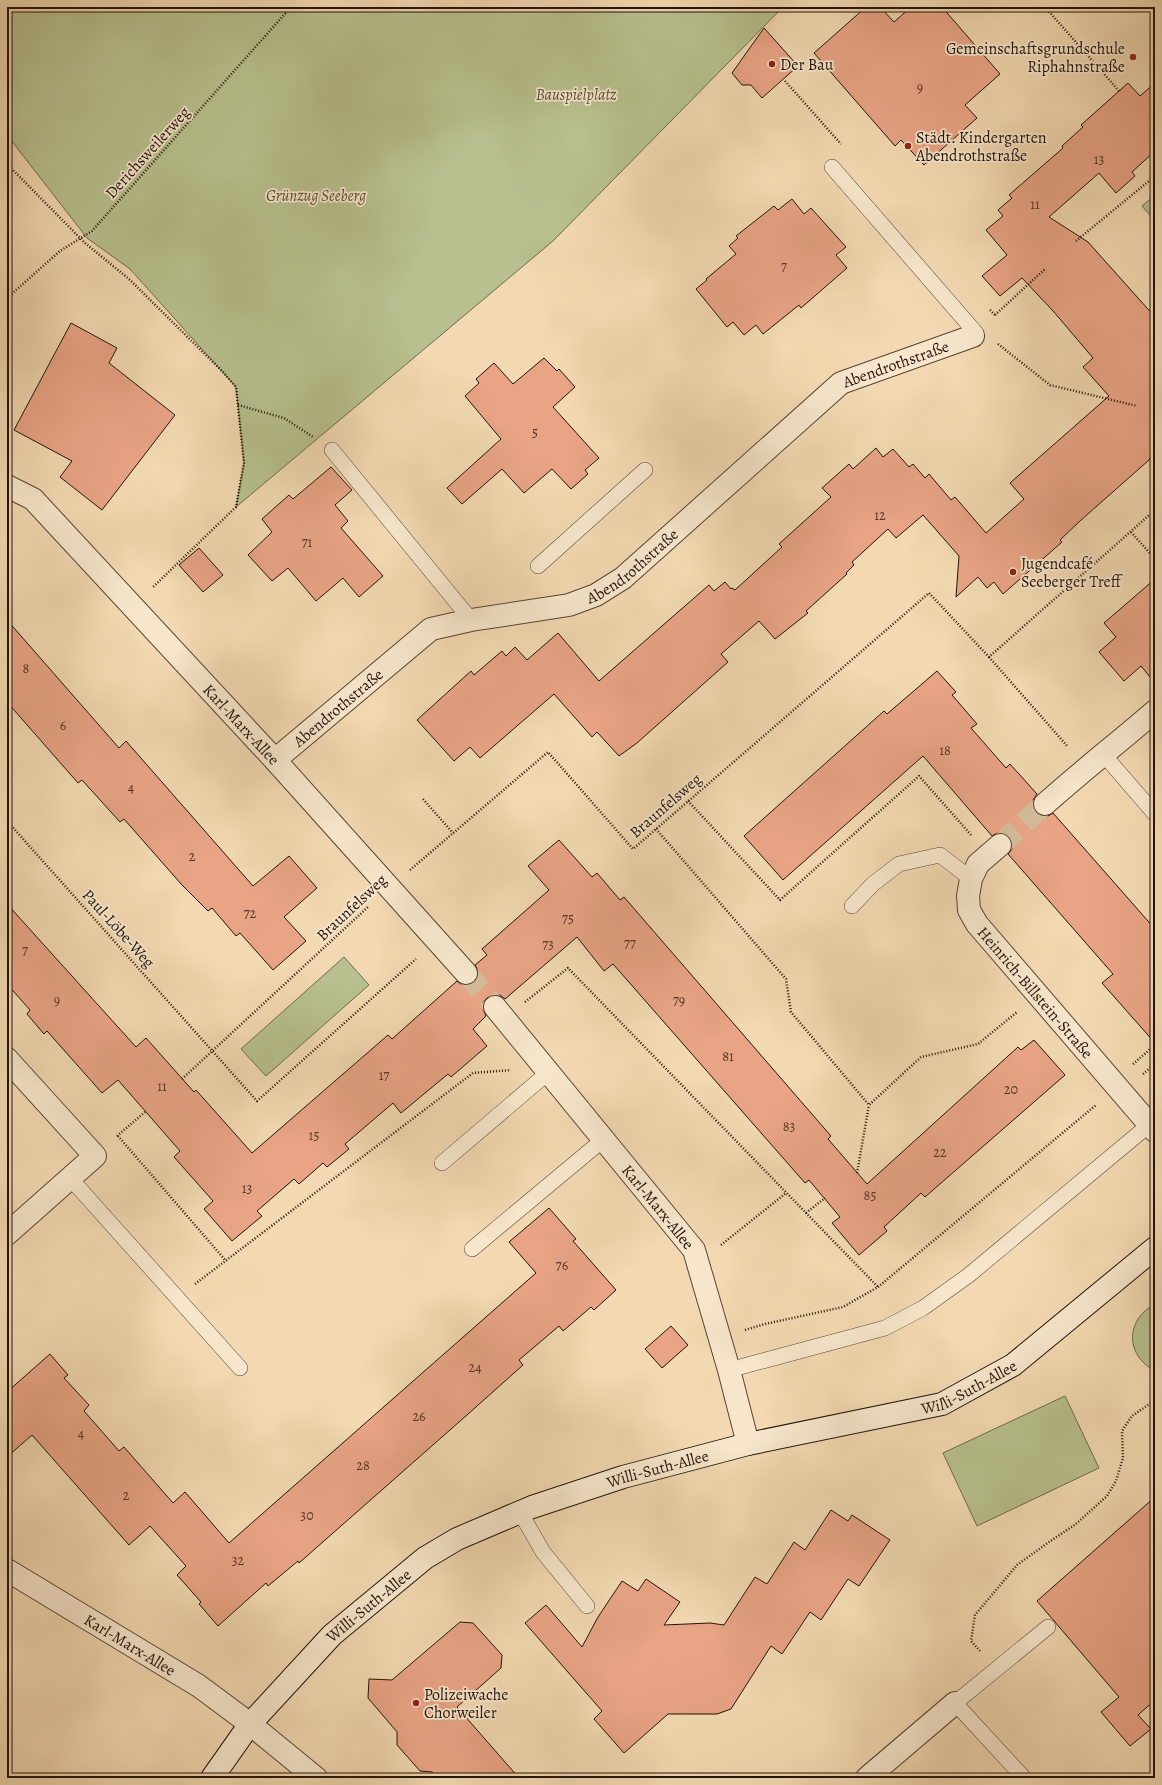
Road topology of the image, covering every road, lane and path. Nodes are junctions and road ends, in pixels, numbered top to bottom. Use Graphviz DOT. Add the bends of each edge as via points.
graph roads {
  1 [pos="291,7"];
  2 [pos="1045,7"];
  3 [pos="1119,91"];
  4 [pos="1151,125"];
  5 [pos="1155,130"];
  6 [pos="7,164"];
  7 [pos="832,167"];
  8 [pos="1155,176"];
  9 [pos="80,238"];
  10 [pos="1076,241"];
  11 [pos="1045,269"];
  12 [pos="7,298"];
  13 [pos="976,333"];
  14 [pos="238,405"];
  15 [pos="1136,406"];
  16 [pos="332,450"];
  17 [pos="645,470"];
  18 [pos="7,486"];
  19 [pos="1155,510"];
  20 [pos="1131,532"];
  21 [pos="1155,559"];
  22 [pos="538,566"];
  23 [pos="132,607"];
  24 [pos="471,620"];
  25 [pos="989,657"];
  26 [pos="1155,711"];
  27 [pos="275,760"];
  28 [pos="1095,761"];
  29 [pos="423,799"];
  30 [pos="688,801"];
  31 [pos="1046,804"];
  32 [pos="1155,814"];
  33 [pos="7,821"];
  34 [pos="656,829"];
  35 [pos="453,833"];
  36 [pos="994,850"];
  37 [pos="971,879"];
  38 [pos="389,888"];
  39 [pos="852,906"];
  40 [pos="436,941"];
  41 [pos="466,973"];
  42 [pos="1038,995"];
  43 [pos="500,1012"];
  44 [pos="213,1052"];
  45 [pos="7,1060"];
  46 [pos="547,1069"];
  47 [pos="182,1079"];
  48 [pos="1116,1087"];
  49 [pos="869,1105"];
  50 [pos="145,1112"];
  51 [pos="1152,1128"];
  52 [pos="118,1136"];
  53 [pos="604,1139"];
  54 [pos="95,1156"];
  55 [pos="442,1163"];
  56 [pos="857,1173"];
  57 [pos="70,1178"];
  58 [pos="786,1193"];
  59 [pos="825,1198"];
  60 [pos="806,1213"];
  61 [pos="7,1234"];
  62 [pos="1155,1248"];
  63 [pos="472,1249"];
  64 [pos="226,1261"];
  65 [pos="699,1263"];
  66 [pos="878,1287"];
  67 [pos="178,1297"];
  68 [pos="720,1337"];
  69 [pos="240,1368"];
  70 [pos="729,1370"];
  71 [pos="1155,1400"];
  72 [pos="748,1444"];
  73 [pos="520,1512"];
  74 [pos="7,1570"];
  75 [pos="587,1606"];
  76 [pos="1048,1627"];
  77 [pos="995,1670"];
  78 [pos="955,1703"];
  79 [pos="250,1724"];
  80 [pos="212,1778"];
  81 [pos="316,1778"];
  82 [pos="867,1778"];
  83 [pos="1024,1778"];
  1 -- 9 [label="path, Derichsweilerweg" via="92,231"];
  2 -- 3 [label="path"];
  4 -- 5 [label="path"];
  6 -- 9 [label="path"];
  7 -- 13 [label="lane"];
  8 -- 10 [label="path"];
  9 -- 12 [label="path, Derichsweilerweg"];
  9 -- 14 [label="path" via="129,279 223,372 236,388"];
  11 -- 13 [label="path"];
  13 -- 15 [label="path" via="1050,385"];
  13 -- 24 [label="street, Abendrothstraße" via="841,383 623,578 596,595 569,605"];
  14 -- 16 [label="path" via="284,418"];
  14 -- 23 [label="path" via="244,463 236,507"];
  16 -- 24 [label="lane"];
  17 -- 22 [label="lane"];
  18 -- 23 [label="street, Karl-Marx-Allee" via="33,499"];
  19 -- 20 [label="path"];
  20 -- 21 [label="path"];
  20 -- 25 [label="path"];
  23 -- 27 [label="street, Karl-Marx-Allee"];
  24 -- 27 [label="street, Abendrothstraße" via="431,629"];
  25 -- 28 [label="path"];
  25 -- 30 [label="path, Braunfelsweg" via="929,593"];
  26 -- 28 [label="street"];
  27 -- 38 [label="street, Karl-Marx-Allee"];
  28 -- 31 [label="street"];
  28 -- 32 [label="lane"];
  29 -- 35 [label="path"];
  30 -- 34 [label="path, Braunfelsweg"];
  30 -- 36 [label="path" via="780,900 919,776"];
  33 -- 44 [label="path, Paul-Löbe-Weg"];
  34 -- 35 [label="path, Braunfelsweg" via="633,849 548,752"];
  34 -- 49 [label="path" via="786,979 791,1012"];
  35 -- 38 [label="path, Braunfelsweg"];
  36 -- 37 [label="street, Heinrich-Billstein-Straße" via="978,864"];
  37 -- 39 [label="lane" via="940,855 899,864 873,884"];
  37 -- 42 [label="street, Heinrich-Billstein-Straße" via="969,910 977,924"];
  38 -- 40 [label="street, Karl-Marx-Allee"];
  38 -- 44 [label="path, Braunfelsweg"];
  40 -- 41 [label="street, Karl-Marx-Allee"];
  40 -- 44 [label="path, Paul-Löbe-Weg" via="257,1101"];
  42 -- 48 [label="street, Heinrich-Billstein-Straße"];
  42 -- 49 [label="path" via="978,1044 921,1057"];
  43 -- 46 [label="street, Karl-Marx-Allee"];
  43 -- 58 [label="path" via="568,968"];
  44 -- 47 [label="path, Braunfelsweg"];
  45 -- 54 [label="street"];
  46 -- 53 [label="street, Karl-Marx-Allee"];
  46 -- 55 [label="lane"];
  46 -- 64 [label="path" via="473,1073"];
  48 -- 51 [label="street, Heinrich-Billstein-Straße"];
  48 -- 66 [label="path"];
  49 -- 56 [label="path"];
  50 -- 52 [label="path"];
  51 -- 70 [label="lane" via="969,1275 923,1308 885,1328"];
  52 -- 54 [label="path"];
  52 -- 64 [label="path"];
  53 -- 63 [label="lane"];
  53 -- 65 [label="street, Karl-Marx-Allee" via="694,1250"];
  54 -- 57 [label="street"];
  57 -- 61 [label="street"];
  57 -- 67 [label="lane"];
  58 -- 60 [label="path"];
  58 -- 65 [label="path"];
  59 -- 60 [label="path"];
  60 -- 66 [label="path"];
  62 -- 72 [label="street, Willi-Suth-Allee" via="1013,1365 942,1404"];
  64 -- 67 [label="path"];
  65 -- 68 [label="street, Karl-Marx-Allee"];
  66 -- 68 [label="path" via="843,1307"];
  67 -- 69 [label="lane"];
  68 -- 70 [label="street, Karl-Marx-Allee"];
  70 -- 72 [label="street, Karl-Marx-Allee"];
  71 -- 77 [label="path" via="1132,1416 1122,1431 1123,1458 1116,1481 1107,1496 1076,1524 1017,1565 975,1615 971,1641"];
  72 -- 73 [label="street, Willi-Suth-Allee" via="623,1477"];
  73 -- 75 [label="lane" via="543,1552"];
  73 -- 79 [label="street, Willi-Suth-Allee" via="457,1539 425,1558 332,1635"];
  74 -- 79 [label="street, Karl-Marx-Allee" via="199,1686"];
  76 -- 77 [label="lane"];
  77 -- 78 [label="lane"];
  78 -- 82 [label="street"];
  78 -- 83 [label="lane"];
  79 -- 80 [label="street, Willi-Suth-Allee"];
  79 -- 81 [label="street, Karl-Marx-Allee"];
}
